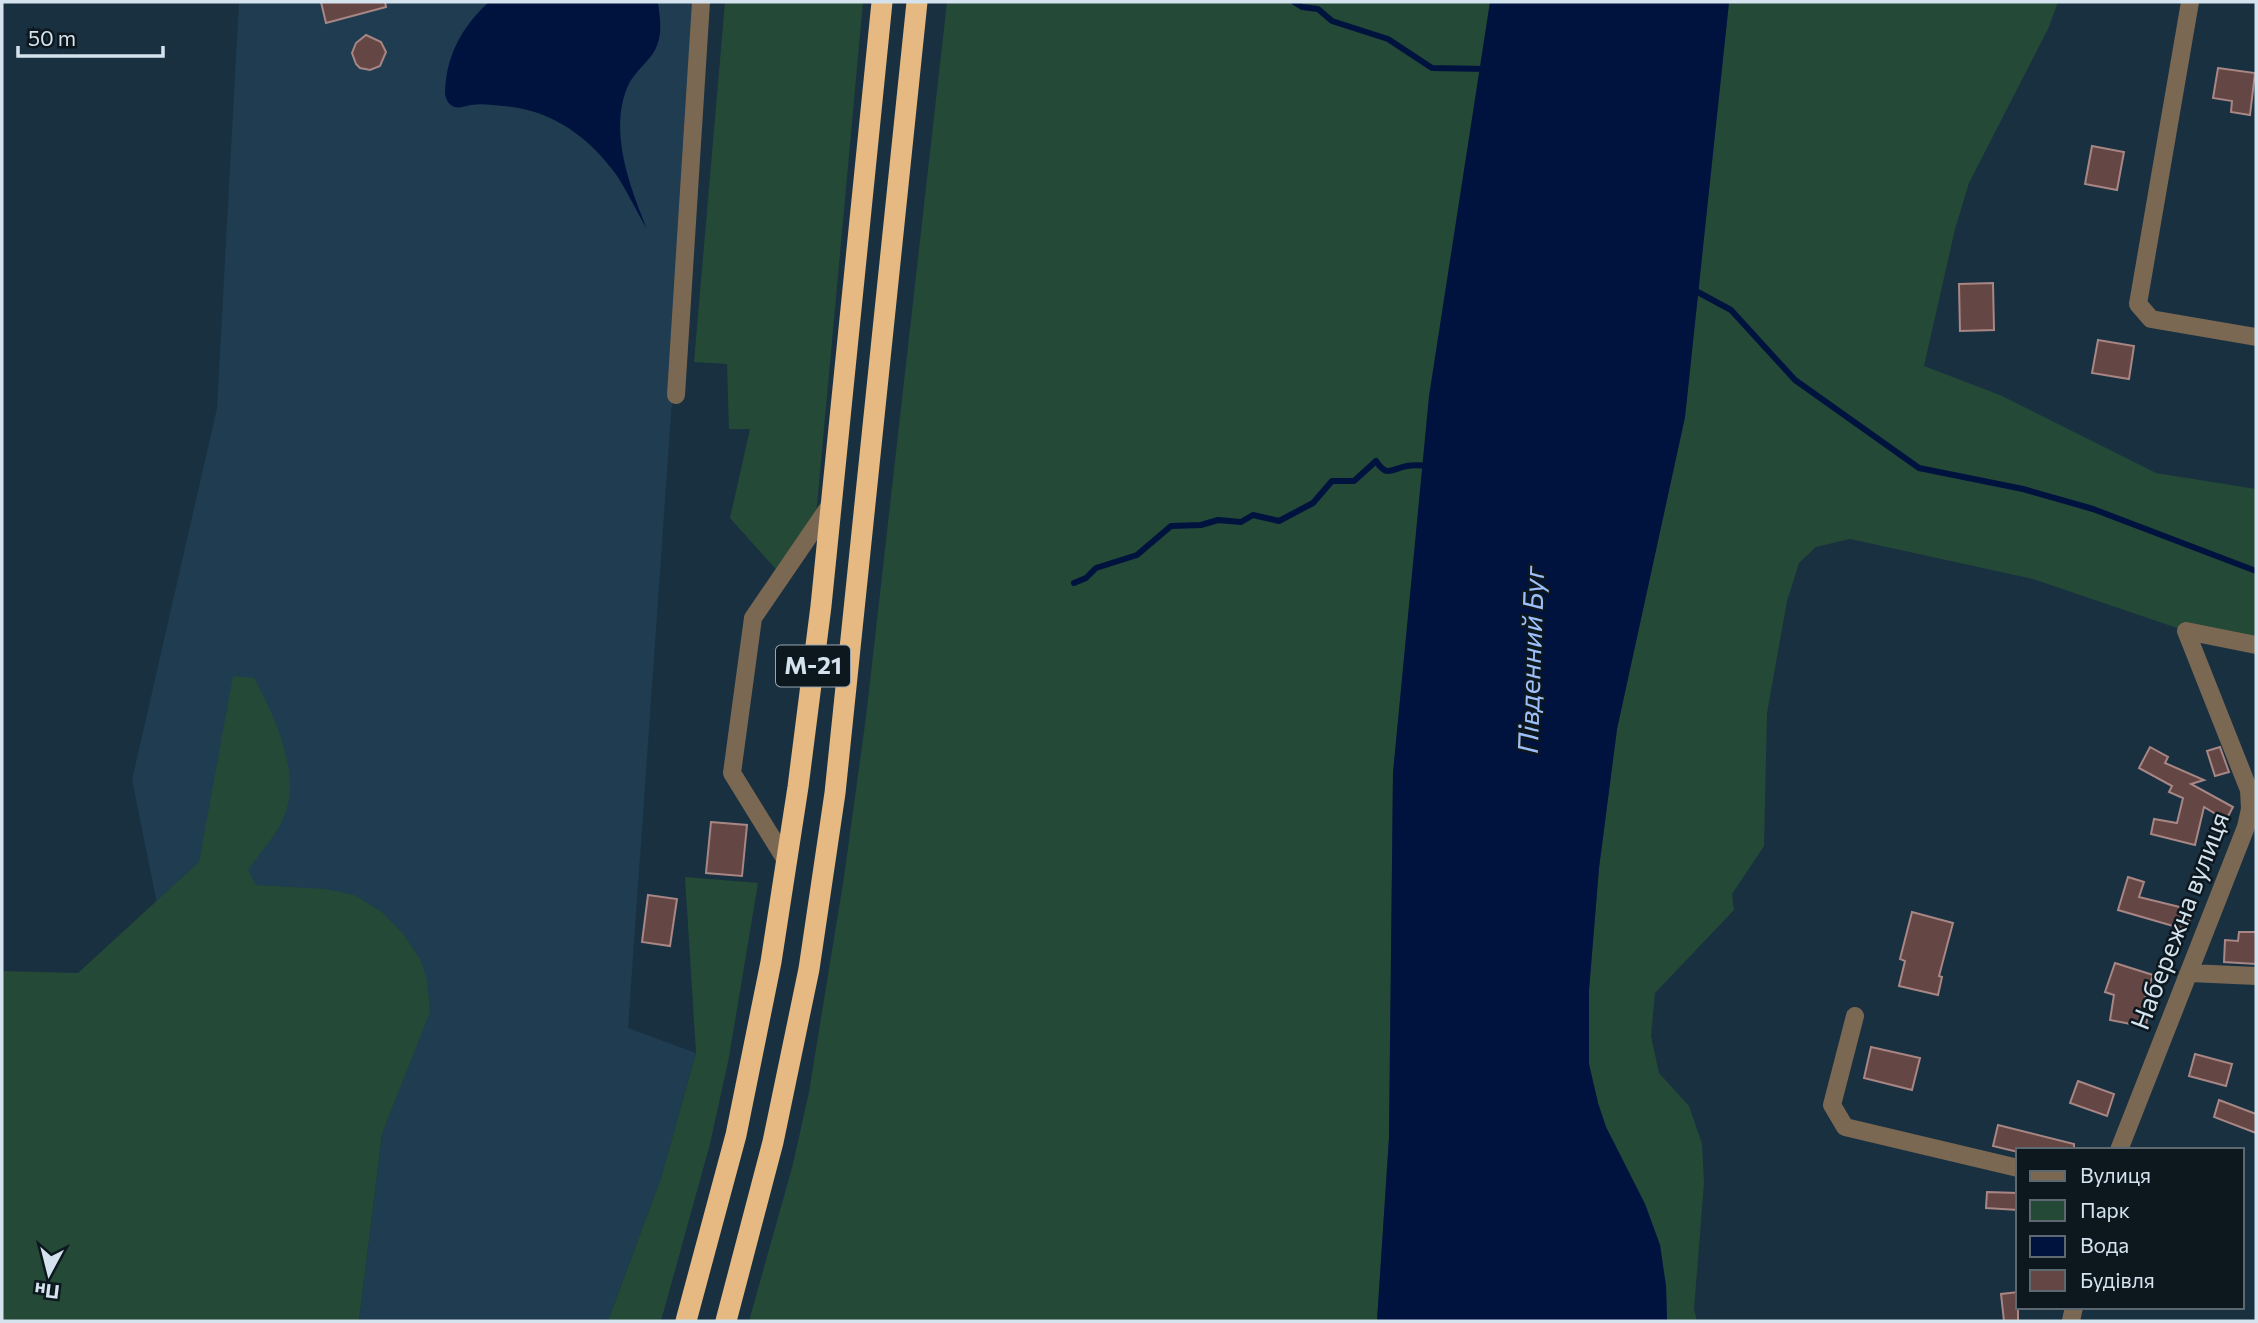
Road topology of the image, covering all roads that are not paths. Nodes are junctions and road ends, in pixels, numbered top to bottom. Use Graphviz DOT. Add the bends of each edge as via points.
graph roads {
  1 [pos="701,2"];
  2 [pos="881,2"];
  3 [pos="917,2"];
  4 [pos="2190,2"];
  5 [pos="2256,337"];
  6 [pos="676,395"];
  7 [pos="831,504"];
  8 [pos="2256,645"];
  9 [pos="798,787"];
  10 [pos="835,793"];
  11 [pos="787,862"];
  12 [pos="2190,973"];
  13 [pos="2256,976"];
  14 [pos="1855,1016"];
  15 [pos="2120,1148"];
  16 [pos="2016,1168"];
  17 [pos="686,1321"];
  18 [pos="726,1321"];
  1 -- 6 [label="street"];
  2 -- 7 [label="highway, М-21"];
  3 -- 10 [label="highway, М-21"];
  4 -- 5 [label="street" via="2138,304 2151,319"];
  7 -- 9 [label="highway, М-21"];
  7 -- 11 [label="street" via="753,618 732,773"];
  8 -- 12 [label="street, Набережна вулиця" via="2186,631 2249,790 2250,809"];
  9 -- 10 [label="highway"];
  9 -- 11 [label="highway, М-21"];
  10 -- 18 [label="highway, М-21" via="809,969 773,1142"];
  11 -- 17 [label="highway, М-21" via="736,1135"];
  12 -- 13 [label="street"];
  12 -- 15 [label="street, Набережна вулиця"];
  14 -- 16 [label="street" via="1832,1105 1845,1127"];
}
